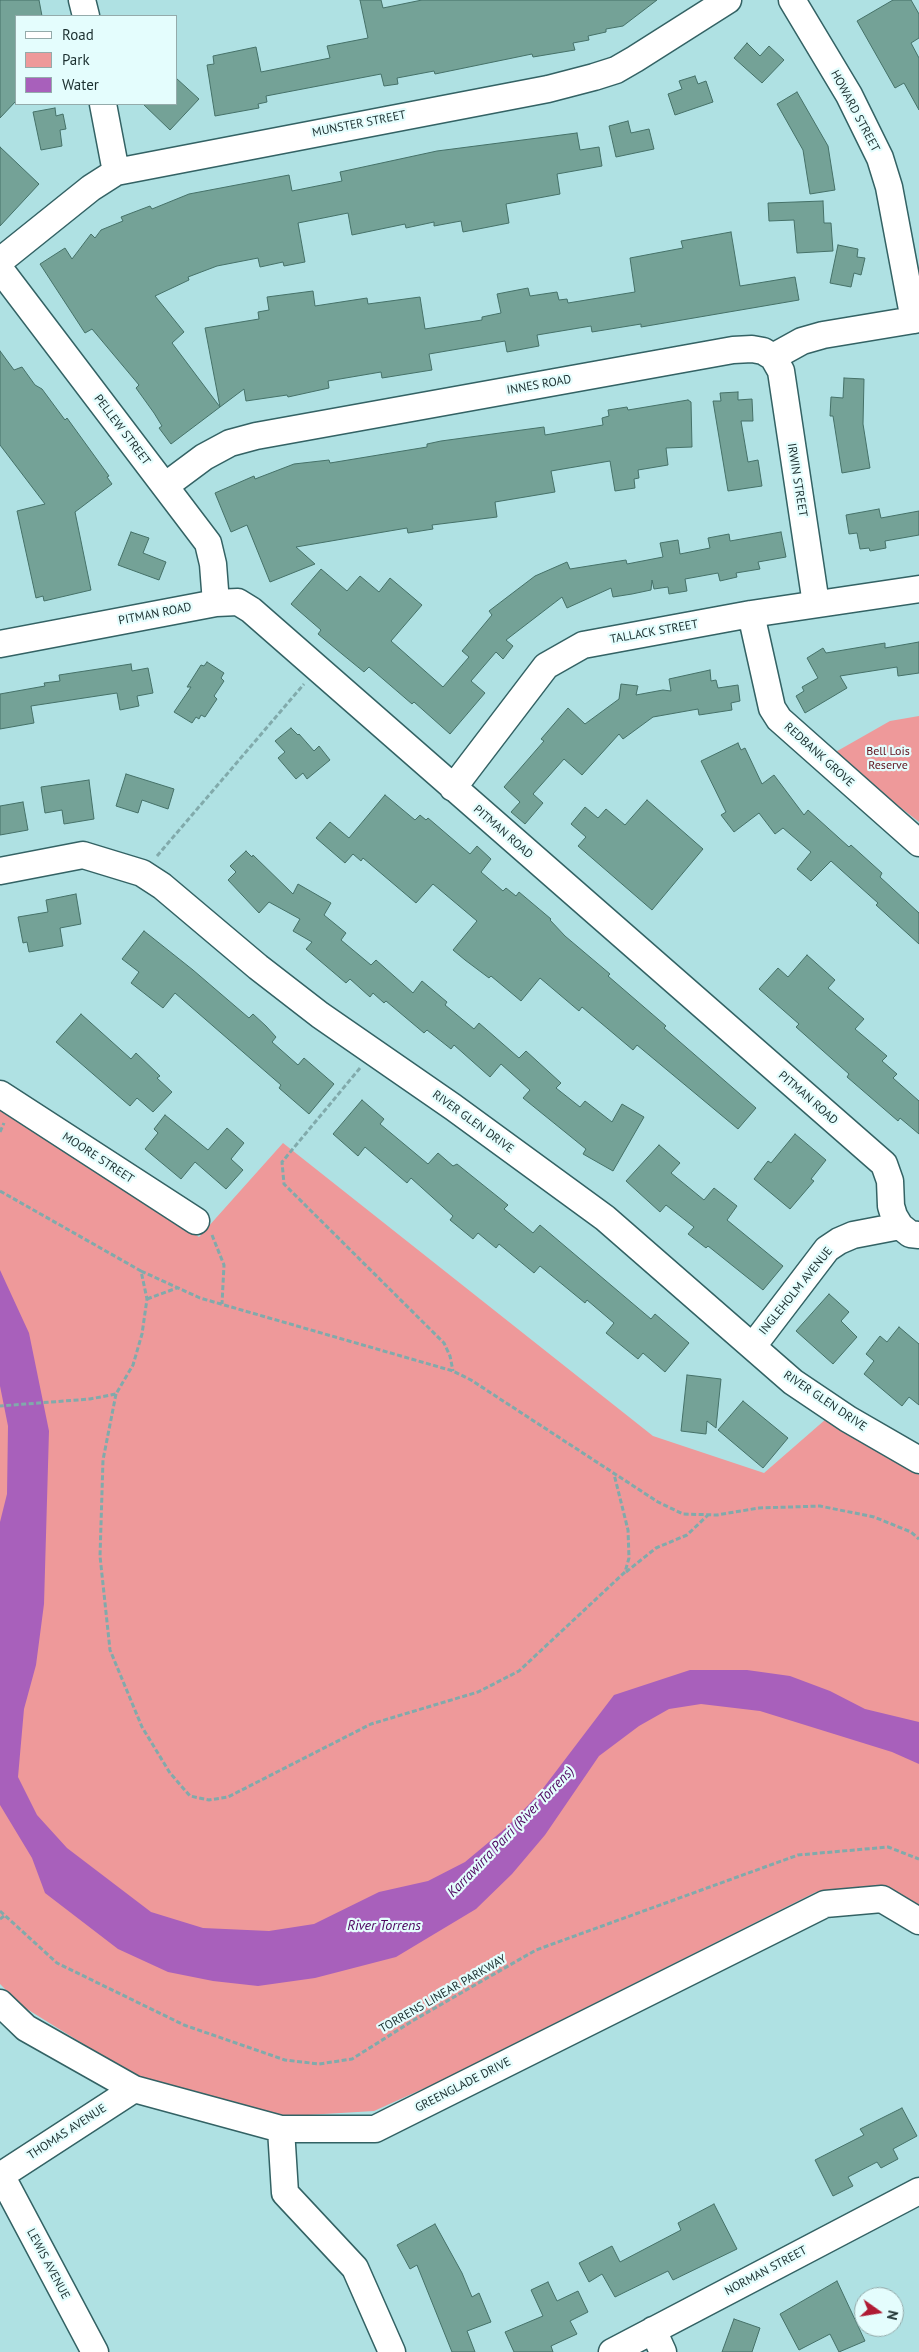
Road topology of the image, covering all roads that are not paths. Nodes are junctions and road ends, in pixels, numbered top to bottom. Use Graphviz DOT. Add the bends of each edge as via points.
graph roads {
  1 [pos="82,0"];
  2 [pos="728,0"];
  3 [pos="792,0"];
  4 [pos="86,15"];
  5 [pos="102,105"];
  6 [pos="116,172"];
  7 [pos="0,262"];
  8 [pos="0,269"];
  9 [pos="917,319"];
  10 [pos="773,357"];
  11 [pos="165,486"];
  12 [pos="919,589"];
  13 [pos="216,603"];
  14 [pos="816,604"];
  15 [pos="751,614"];
  16 [pos="0,644"];
  17 [pos="453,788"];
  18 [pos="919,843"];
  19 [pos="0,871"];
  20 [pos="0,1094"];
  21 [pos="196,1221"];
  22 [pos="909,1231"];
  23 [pos="753,1346"];
  24 [pos="919,1460"];
  25 [pos="919,1921"];
  26 [pos="0,2003"];
  27 [pos="134,2089"];
  28 [pos="281,2130"];
  29 [pos="0,2175"];
  30 [pos="919,2191"];
  31 [pos="658,2341"];
  32 [pos="95,2352"];
  33 [pos="392,2352"];
  34 [pos="612,2352"];
  1 -- 4 [label="street"];
  2 -- 6 [label="street, MUNSTER STREET" via="616,70 594,77 548,89"];
  3 -- 9 [label="street, HOWARD STREET" via="849,95 880,158"];
  5 -- 6 [label="street"];
  6 -- 7 [label="street, MUNSTER STREET" via="91,188"];
  8 -- 11 [label="street, PELLEW STREET"];
  9 -- 10 [label="street" via="802,341"];
  10 -- 11 [label="street, INNES ROAD" via="752,348 733,350 256,436 230,443 204,457"];
  10 -- 14 [label="street, IRWIN STREET" via="781,371"];
  11 -- 13 [label="street, PELLEW STREET" via="208,543"];
  12 -- 14 [label="street, TALLACK STREET"];
  13 -- 16 [label="street, PITMAN ROAD"];
  13 -- 17 [label="street, PITMAN ROAD" via="238,602 251,610"];
  14 -- 15 [label="street, TALLACK STREET"];
  15 -- 17 [label="street, TALLACK STREET" via="583,645 546,666"];
  15 -- 18 [label="street, REDBANK GROVE" via="772,708 779,719"];
  17 -- 22 [label="street, PITMAN ROAD" via="884,1164 890,1181 891,1206"];
  19 -- 23 [label="street, RIVER GLEN DRIVE" via="83,855 142,873 320,1015 605,1218"];
  20 -- 21 [label="street, MOORE STREET"];
  22 -- 23 [label="street, INGLEHOLM AVENUE" via="853,1235 839,1240 828,1249"];
  23 -- 24 [label="street, RIVER GLEN DRIVE" via="793,1382 848,1419"];
  25 -- 28 [label="street, GREENGLADE DRIVE" via="882,1899 825,1904 375,2129"];
  26 -- 27 [label="street, GREENGLADE DRIVE" via="26,2028"];
  27 -- 28 [label="street, GREENGLADE DRIVE"];
  27 -- 29 [label="street, THOMAS AVENUE"];
  28 -- 33 [label="street" via="285,2193 355,2268"];
  29 -- 32 [label="street, LEWIS AVENUE"];
  30 -- 31 [label="street, NORMAN STREET"];
  31 -- 34 [label="street, NORMAN STREET"];
}
